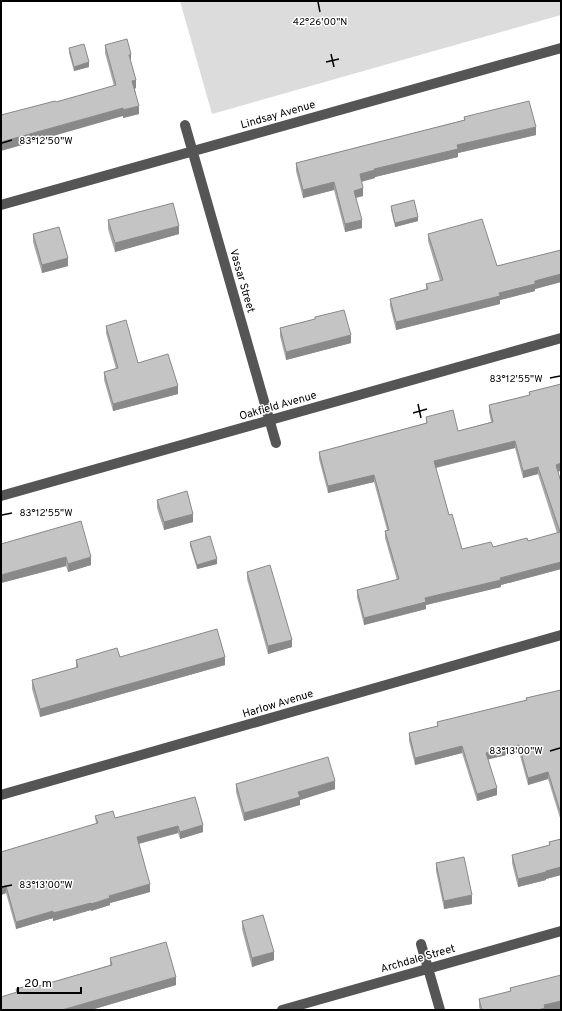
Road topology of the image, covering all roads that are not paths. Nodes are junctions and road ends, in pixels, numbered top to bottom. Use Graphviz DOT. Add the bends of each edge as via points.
graph roads {
  1 [pos="561,48"];
  2 [pos="185,125"];
  3 [pos="193,151"];
  4 [pos="1,205"];
  5 [pos="561,338"];
  6 [pos="269,421"];
  7 [pos="276,443"];
  8 [pos="1,496"];
  9 [pos="561,635"];
  10 [pos="1,795"];
  11 [pos="561,931"];
  12 [pos="421,944"];
  13 [pos="428,968"];
  14 [pos="282,1010"];
  15 [pos="440,1010"];
  1 -- 3 [label="street, Lindsay Avenue"];
  2 -- 3 [label="street, Vassar Street"];
  3 -- 4 [label="street, Lindsay Avenue"];
  3 -- 6 [label="street, Vassar Street"];
  5 -- 6 [label="street, Oakfield Avenue"];
  6 -- 7 [label="street, Vassar Street"];
  6 -- 8 [label="street, Oakfield Avenue"];
  9 -- 10 [label="street, Harlow Avenue"];
  11 -- 13 [label="street, Archdale Street"];
  12 -- 13 [label="street"];
  13 -- 14 [label="street, Archdale Street"];
  13 -- 15 [label="street"];
}
